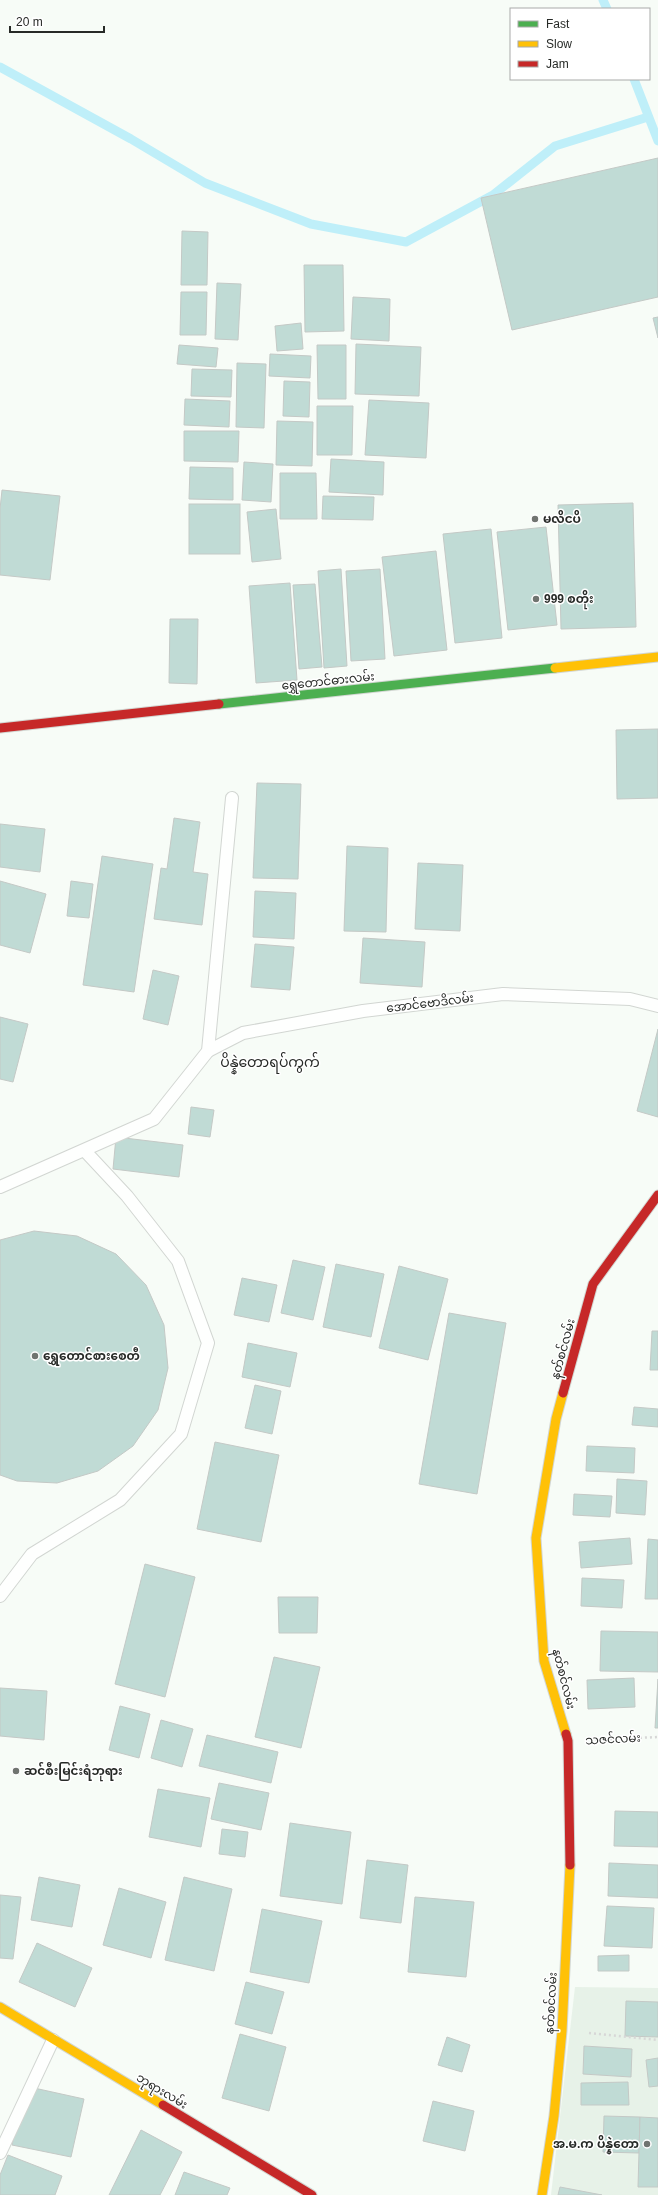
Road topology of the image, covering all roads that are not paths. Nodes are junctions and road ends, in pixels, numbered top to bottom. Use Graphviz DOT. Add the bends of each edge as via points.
graph roads {
  1 [pos="658,657"];
  2 [pos="0,728"];
  3 [pos="232,798"];
  4 [pos="658,1006"];
  5 [pos="208,1051"];
  6 [pos="85,1151"];
  7 [pos="0,1187"];
  8 [pos="658,1195"];
  9 [pos="0,1596"];
  10 [pos="0,2007"];
  11 [pos="53,2040"];
  12 [pos="0,2152"];
  13 [pos="312,2195"];
  14 [pos="542,2195"];
  1 -- 2 [label="street, ရွှေတောင်ဓားလမ်း"];
  3 -- 5 [label="lane"];
  4 -- 5 [label="lane, အောင်ဗောဒိလမ်း" via="630,1000 503,994 363,1011 243,1034"];
  5 -- 6 [label="lane" via="154,1119"];
  6 -- 7 [label="lane"];
  6 -- 9 [label="lane" via="127,1196 178,1261 208,1343 181,1434 120,1500 32,1554"];
  8 -- 14 [label="street, နတ်စင်လမ်း" via="593,1284 556,1419 536,1538 544,1661 568,1741 570,1861 562,2031 554,2116"];
  10 -- 11 [label="street, ဘုရားလမ်း"];
  11 -- 12 [label="lane"];
  11 -- 13 [label="street, ဘုရားလမ်း"];
}
